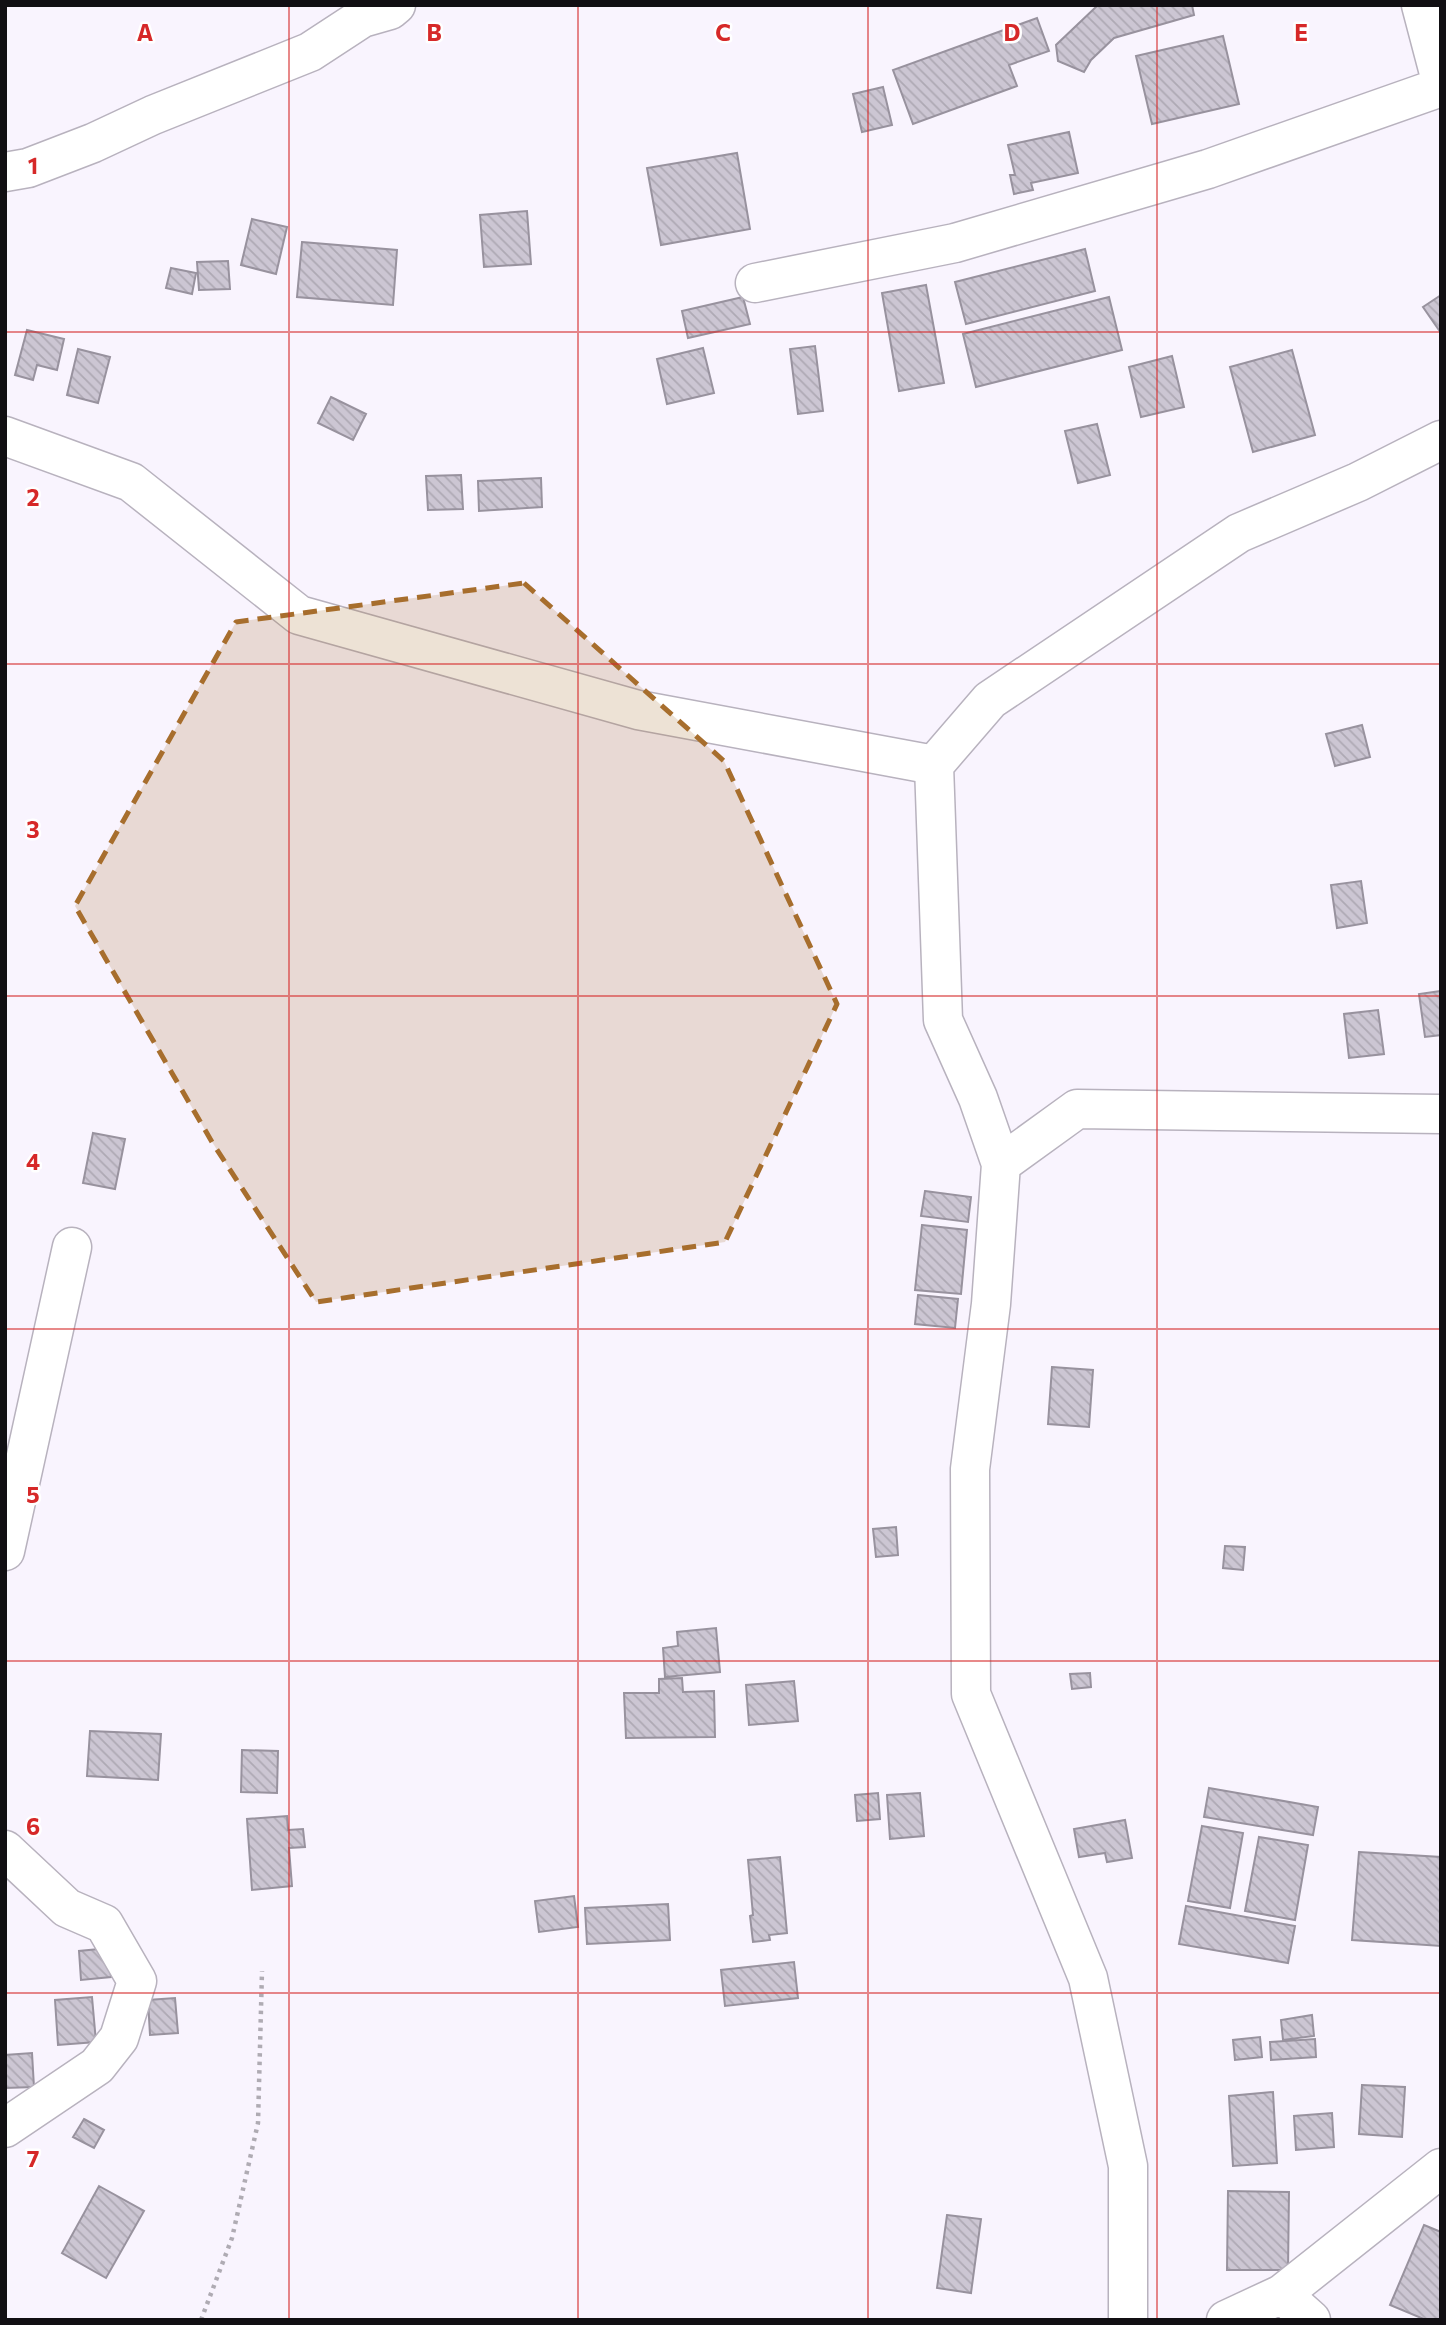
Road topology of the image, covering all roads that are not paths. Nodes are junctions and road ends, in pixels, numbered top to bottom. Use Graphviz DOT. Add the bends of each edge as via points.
graph roads {
  1 [pos="396,5"];
  2 [pos="1421,5"];
  3 [pos="1441,81"];
  4 [pos="1441,87"];
  5 [pos="5,172"];
  6 [pos="755,283"];
  7 [pos="5,436"];
  8 [pos="1441,440"];
  9 [pos="934,765"];
  10 [pos="1441,1114"];
  11 [pos="1000,1164"];
  12 [pos="72,1247"];
  13 [pos="5,1550"];
  14 [pos="5,1850"];
  15 [pos="5,2128"];
  16 [pos="1441,2168"];
  17 [pos="1282,2294"];
  18 [pos="1128,2320"];
  19 [pos="1226,2320"];
  20 [pos="1311,2320"];
  1 -- 5 [label="street" via="362,18 310,52 93,143"];
  2 -- 3 [label="street"];
  4 -- 6 [label="street" via="1208,169 955,243"];
  7 -- 9 [label="street" via="131,482 299,615 638,710"];
  8 -- 9 [label="street" via="1239,533 990,700"];
  9 -- 11 [label="street" via="943,1020 978,1098"];
  10 -- 11 [label="street" via="1077,1109"];
  11 -- 18 [label="street" via="990,1304 970,1469 971,1694 1088,1978 1128,2166"];
  12 -- 13 [label="street"];
  14 -- 15 [label="street" via="67,1908 104,1924 137,1981 119,2038 97,2066"];
  16 -- 17 [label="street"];
  17 -- 19 [label="street"];
  17 -- 20 [label="street"];
}
